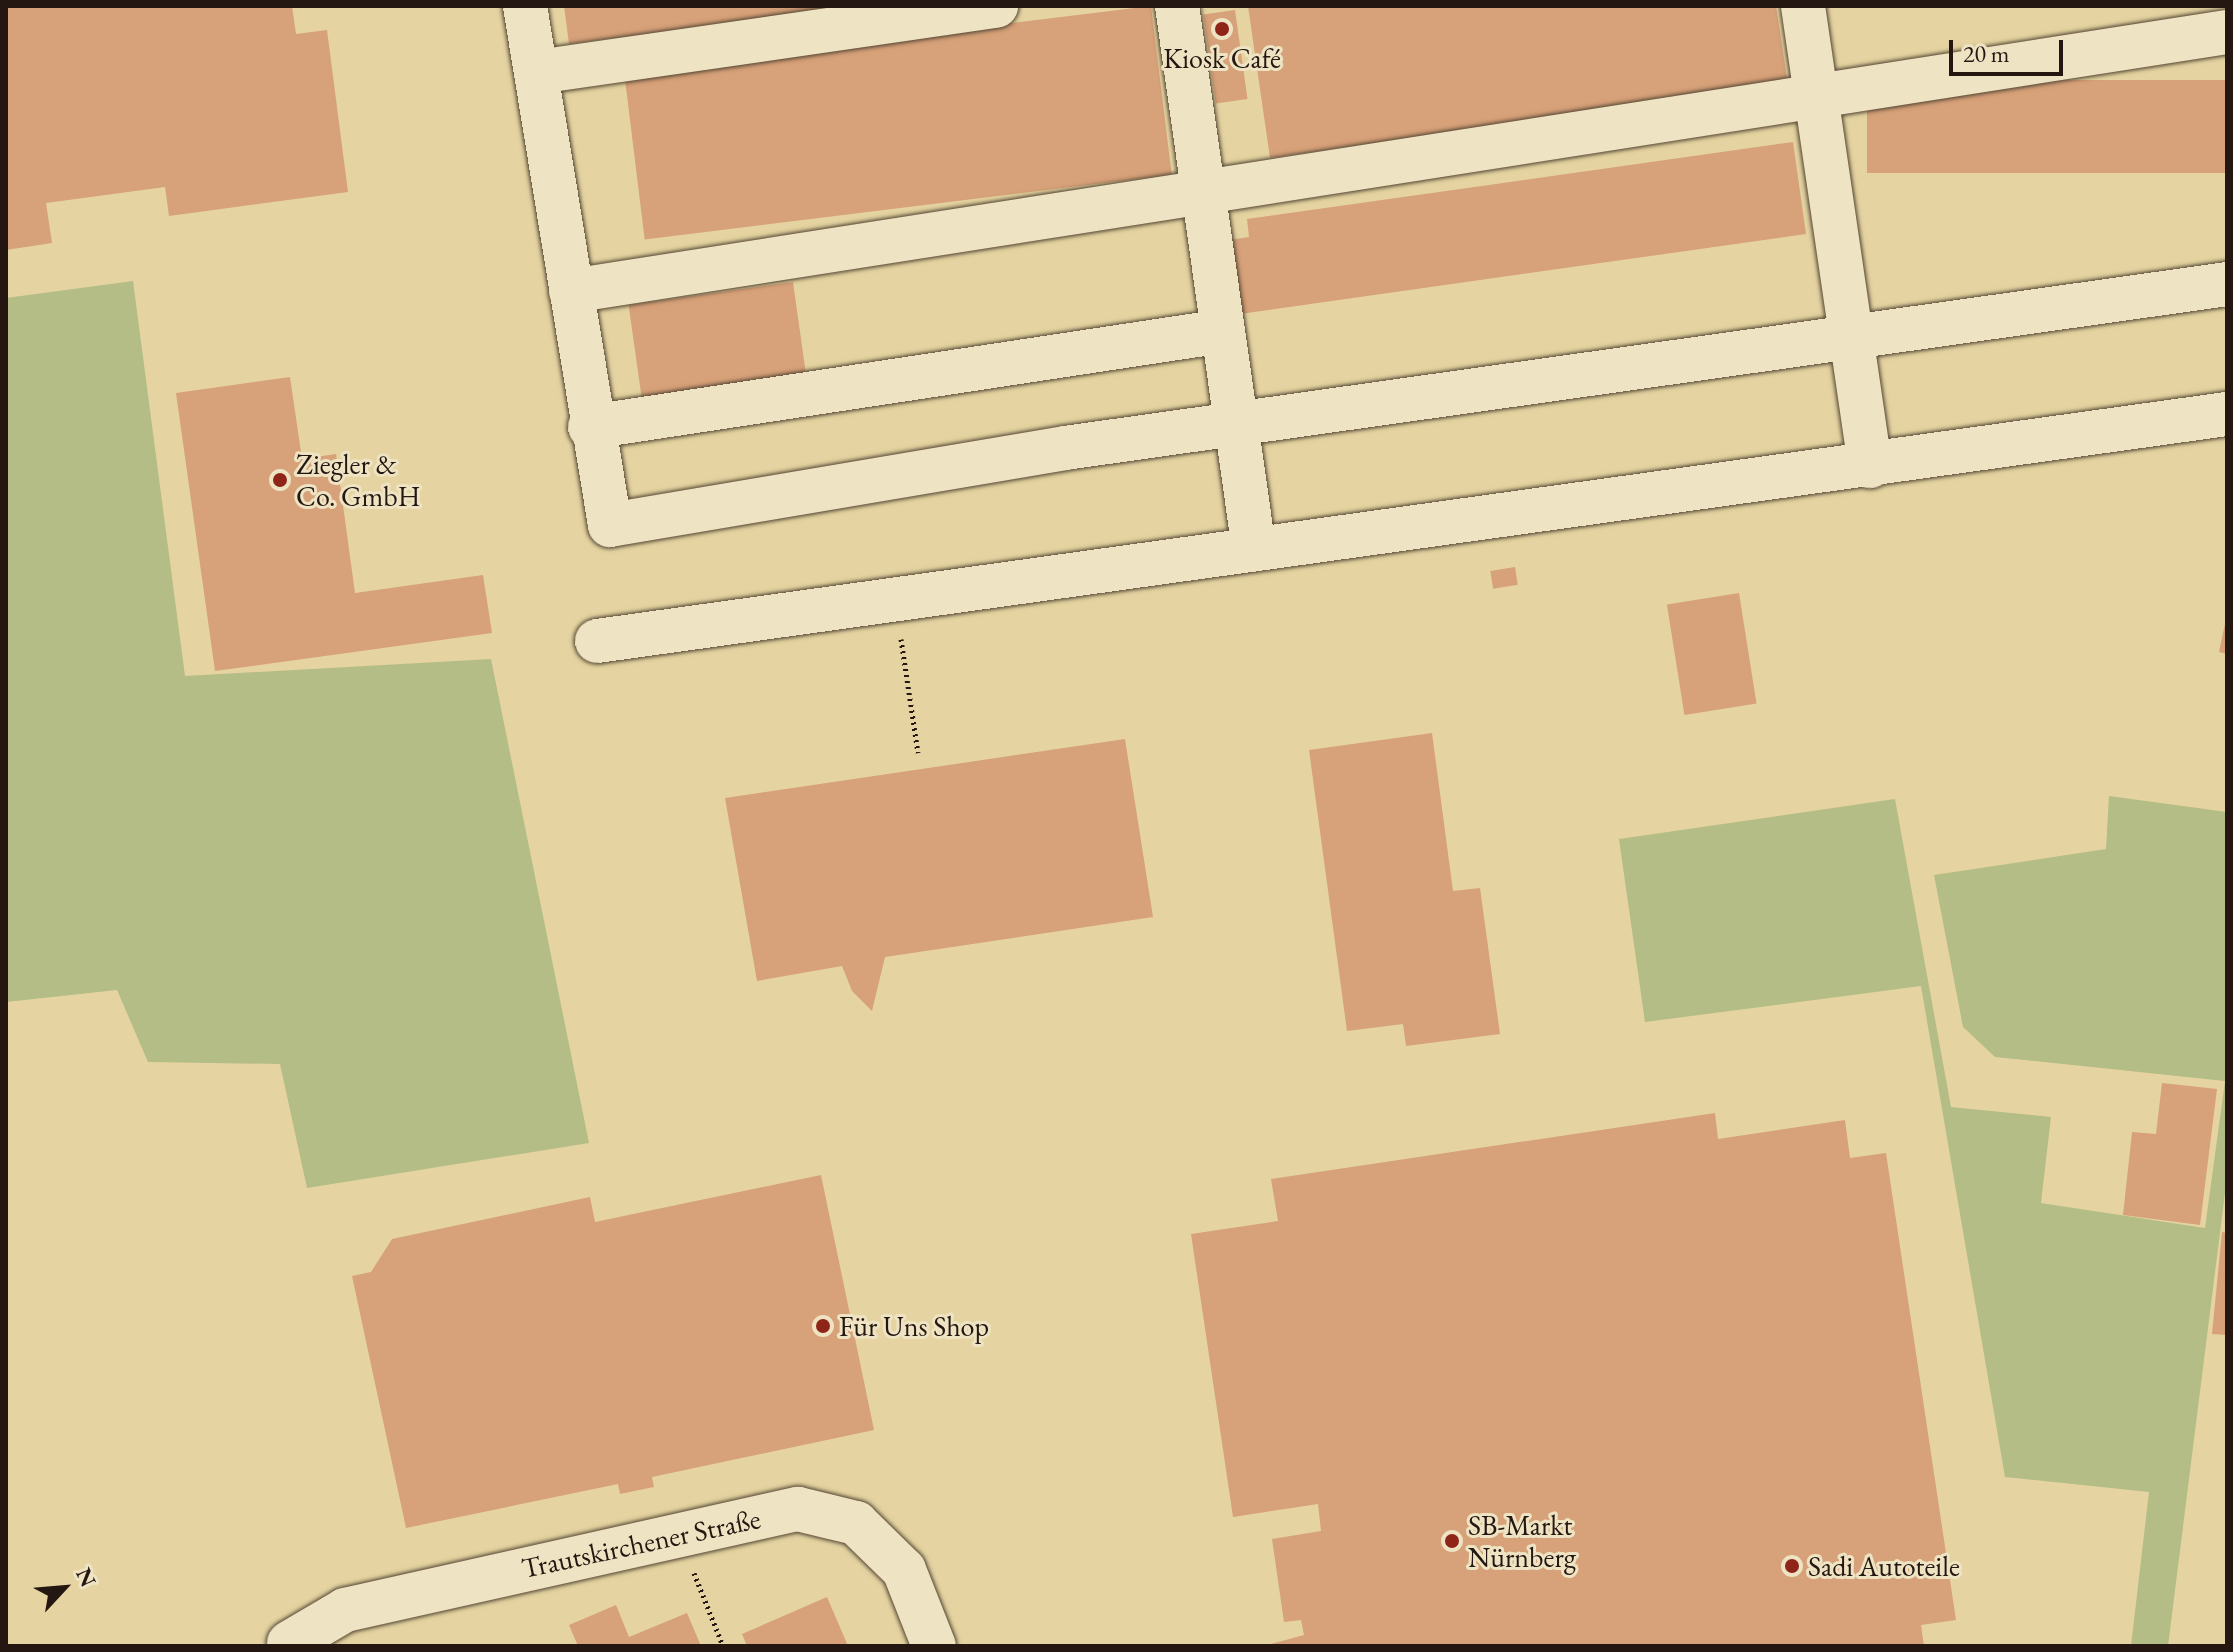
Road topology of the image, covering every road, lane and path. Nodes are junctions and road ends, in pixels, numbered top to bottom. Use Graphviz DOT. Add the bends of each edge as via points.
graph roads {
  1 [pos="525,6"];
  2 [pos="996,6"];
  3 [pos="1177,6"];
  4 [pos="1803,6"];
  5 [pos="2227,32"];
  6 [pos="537,72"];
  7 [pos="1819,94"];
  8 [pos="1202,189"];
  9 [pos="2227,284"];
  10 [pos="571,291"];
  11 [pos="1223,331"];
  12 [pos="1851,336"];
  13 [pos="2227,414"];
  14 [pos="1235,423"];
  15 [pos="590,427"];
  16 [pos="1870,466"];
  17 [pos="1254,550"];
  18 [pos="895,599"];
  19 [pos="597,641"];
  20 [pos="918,753"];
  21 [pos="678,1533"];
  22 [pos="289,1643"];
  23 [pos="723,1646"];
  24 [pos="934,1646"];
  1 -- 6 [label="street"];
  2 -- 6 [label="street"];
  3 -- 8 [label="street"];
  4 -- 7 [label="street"];
  5 -- 7 [label="street"];
  6 -- 10 [label="street"];
  7 -- 8 [label="street"];
  7 -- 12 [label="street"];
  8 -- 10 [label="street"];
  8 -- 11 [label="street"];
  9 -- 12 [label="street"];
  10 -- 15 [label="street"];
  11 -- 14 [label="street"];
  11 -- 15 [label="street"];
  12 -- 14 [label="street"];
  12 -- 16 [label="street"];
  13 -- 16 [label="street"];
  14 -- 15 [label="street" via="610,525"];
  14 -- 17 [label="street"];
  16 -- 17 [label="street"];
  17 -- 18 [label="street"];
  18 -- 19 [label="street"];
  18 -- 20 [label="path"];
  21 -- 22 [label="street, Trautskirchener Straße" via="345,1610"];
  21 -- 23 [label="path"];
  21 -- 24 [label="street, Trautskirchener Straße" via="798,1509 856,1523 904,1570"];
}
